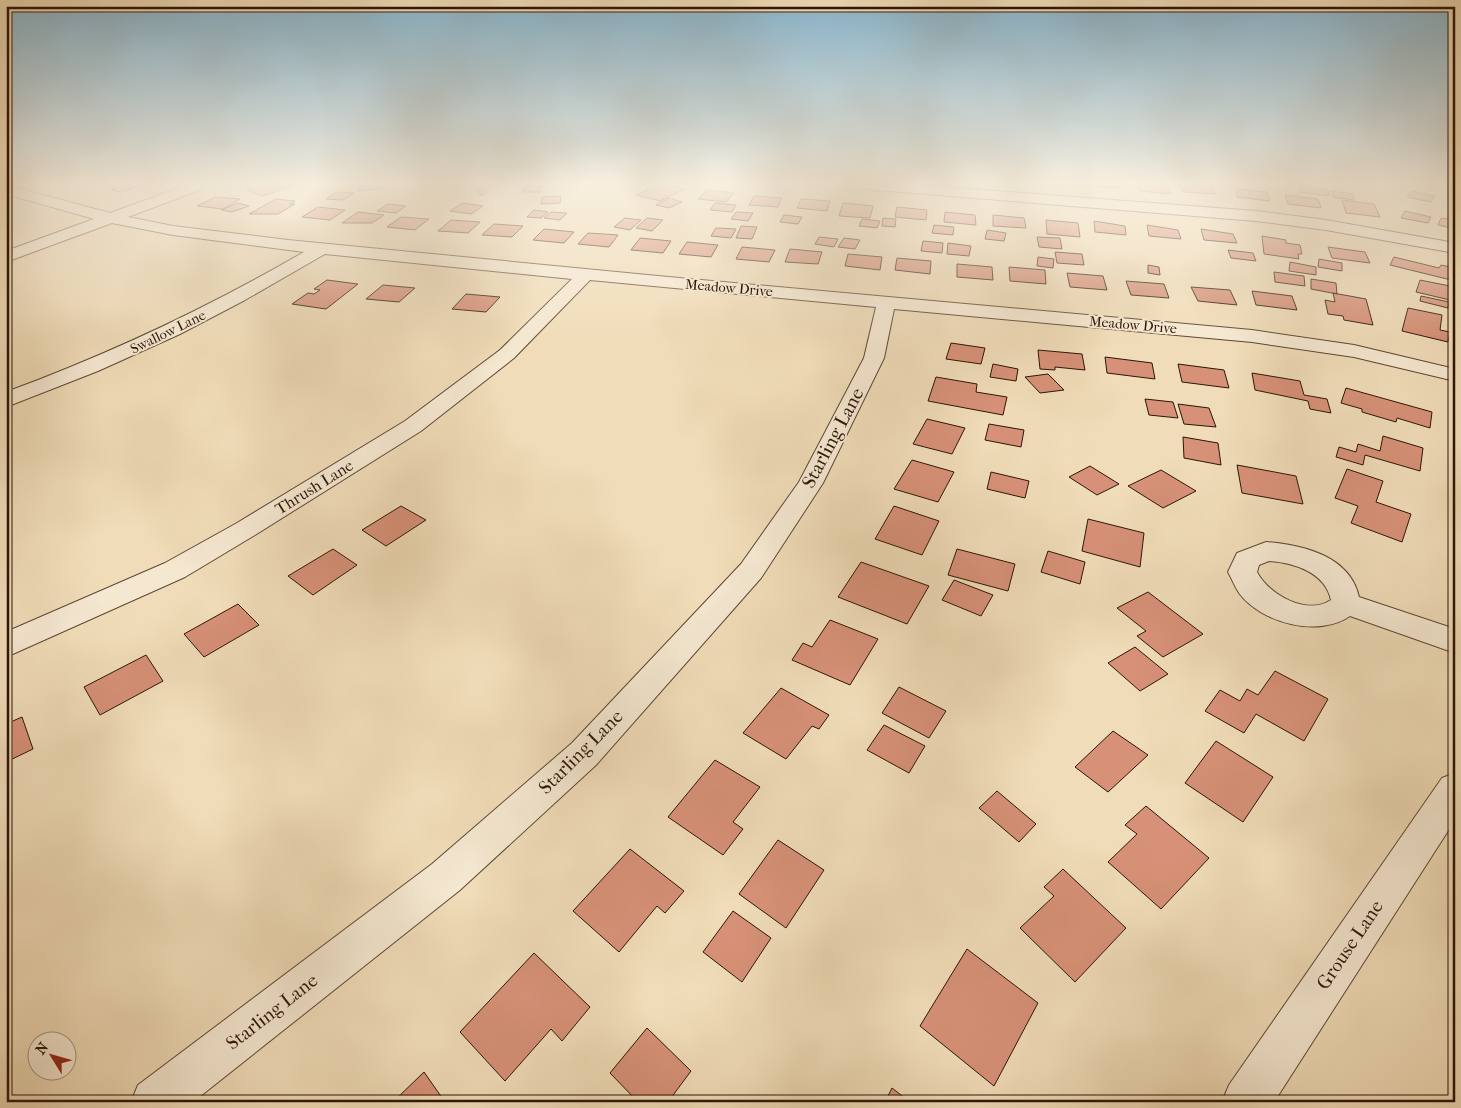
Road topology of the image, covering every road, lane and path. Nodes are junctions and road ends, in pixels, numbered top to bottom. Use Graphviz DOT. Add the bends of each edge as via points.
graph roads {
  1 [pos="63,237"];
  2 [pos="229,237"];
  3 [pos="1390,237"];
  4 [pos="323,248"];
  5 [pos="1455,248"];
  6 [pos="6,258"];
  7 [pos="585,275"];
  8 [pos="886,303"];
  9 [pos="1455,375"];
  10 [pos="6,400"];
  11 [pos="1346,604"];
  12 [pos="1455,641"];
  13 [pos="6,645"];
  14 [pos="1455,789"];
  15 [pos="155,1102"];
  16 [pos="1246,1102"];
  1 -- 6 [label="street"];
  2 -- 4 [label="street, Meadow Drive"];
  3 -- 5 [label="street"];
  4 -- 7 [label="street, Meadow Drive"];
  4 -- 10 [label="street, Swallow Lane" via="167,334 101,364"];
  7 -- 8 [label="street, Meadow Drive"];
  7 -- 13 [label="street, Thrush Lane" via="507,354 413,426 175,570"];
  8 -- 9 [label="street, Meadow Drive" via="1252,336 1354,351"];
  8 -- 15 [label="street, Starling Lane" via="874,358 811,483 751,571 591,747 446,877"];
  11 -- 12 [label="street"];
  14 -- 16 [label="street, Grouse Lane"];
}
